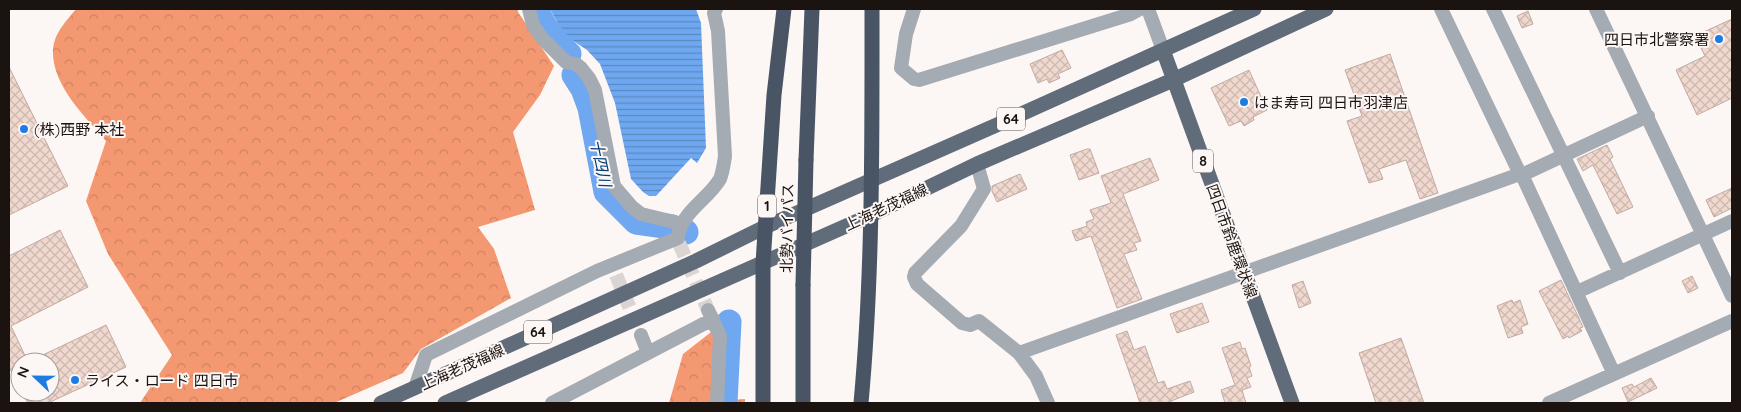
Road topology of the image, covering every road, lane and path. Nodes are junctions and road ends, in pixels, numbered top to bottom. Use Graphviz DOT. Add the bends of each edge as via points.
graph roads {
  1 [pos="529,9"];
  2 [pos="716,9"];
  3 [pos="784,9"];
  4 [pos="814,9"];
  5 [pos="872,9"];
  6 [pos="914,9"];
  7 [pos="1140,9"];
  8 [pos="1148,9"];
  9 [pos="1254,9"];
  10 [pos="1326,9"];
  11 [pos="1440,9"];
  12 [pos="1494,9"];
  13 [pos="1596,9"];
  14 [pos="1163,50"];
  15 [pos="1173,80"];
  16 [pos="1648,116"];
  17 [pos="1564,156"];
  18 [pos="977,164"];
  19 [pos="1521,175"];
  20 [pos="872,181"];
  21 [pos="871,214"];
  22 [pos="1732,221"];
  23 [pos="765,227"];
  24 [pos="680,233"];
  25 [pos="1704,235"];
  26 [pos="763,263"];
  27 [pos="1244,272"];
  28 [pos="1620,273"];
  29 [pos="1577,292"];
  30 [pos="1732,296"];
  31 [pos="1732,321"];
  32 [pos="640,335"];
  33 [pos="1019,353"];
  34 [pos="648,354"];
  35 [pos="1614,374"];
  36 [pos="415,388"];
  37 [pos="381,403"];
  38 [pos="445,403"];
  39 [pos="552,403"];
  40 [pos="717,403"];
  41 [pos="763,403"];
  42 [pos="803,403"];
  43 [pos="861,403"];
  44 [pos="1048,403"];
  45 [pos="1292,403"];
  46 [pos="1549,403"];
  1 -- 24 [label="street" via="533,25 542,38 566,62 581,68 595,90 614,186 641,214"];
  2 -- 24 [label="street" via="725,156 723,172"];
  3 -- 23 [label="highway, 1"];
  4 -- 42 [label="highway, 北勢バイパス, bridge" via="806,160"];
  5 -- 20 [label="highway"];
  6 -- 7 [label="street" via="901,68 919,80"];
  8 -- 14 [label="street"];
  9 -- 14 [label="main road, 上海老茂福線 / 64"];
  10 -- 15 [label="main road, 上海老茂福線 / 64"];
  11 -- 19 [label="street"];
  12 -- 17 [label="street"];
  13 -- 16 [label="street"];
  14 -- 15 [label="main road, 四日市鈴鹿環状線 / 8"];
  14 -- 20 [label="main road, 上海老茂福線 / 64"];
  15 -- 18 [label="main road, 上海老茂福線 / 64"];
  15 -- 27 [label="main road, 四日市鈴鹿環状線 / 8"];
  16 -- 17 [label="street"];
  16 -- 25 [label="street"];
  17 -- 19 [label="street"];
  17 -- 28 [label="street"];
  18 -- 21 [label="main road, 上海老茂福線 / 64"];
  18 -- 33 [label="street" via="984,190 961,226 914,277 917,284 962,322 970,325 979,321"];
  19 -- 27 [label="street"];
  19 -- 29 [label="street"];
  20 -- 21 [label="highway"];
  20 -- 23 [label="main road, 上海老茂福線 / 64"];
  21 -- 26 [label="main road, 上海老茂福線 / 64"];
  21 -- 43 [label="highway" via="868,332"];
  22 -- 25 [label="street"];
  23 -- 26 [label="highway, 1"];
  23 -- 36 [label="main road, 上海老茂福線 / 64"];
  24 -- 36 [label="street" via="614,270 426,355"];
  25 -- 28 [label="street"];
  25 -- 30 [label="street"];
  26 -- 38 [label="main road, 上海老茂福線 / 64"];
  26 -- 41 [label="highway, 1"];
  27 -- 33 [label="street"];
  27 -- 45 [label="main road, 四日市鈴鹿環状線 / 8"];
  28 -- 29 [label="street"];
  29 -- 35 [label="street"];
  31 -- 35 [label="street"];
  32 -- 34 [label="street"];
  33 -- 44 [label="street" via="1036,376"];
  34 -- 39 [label="street"];
  34 -- 40 [label="street" via="711,314 720,336"];
  35 -- 46 [label="street"];
  36 -- 37 [label="main road, 上海老茂福線 / 64"];
}
